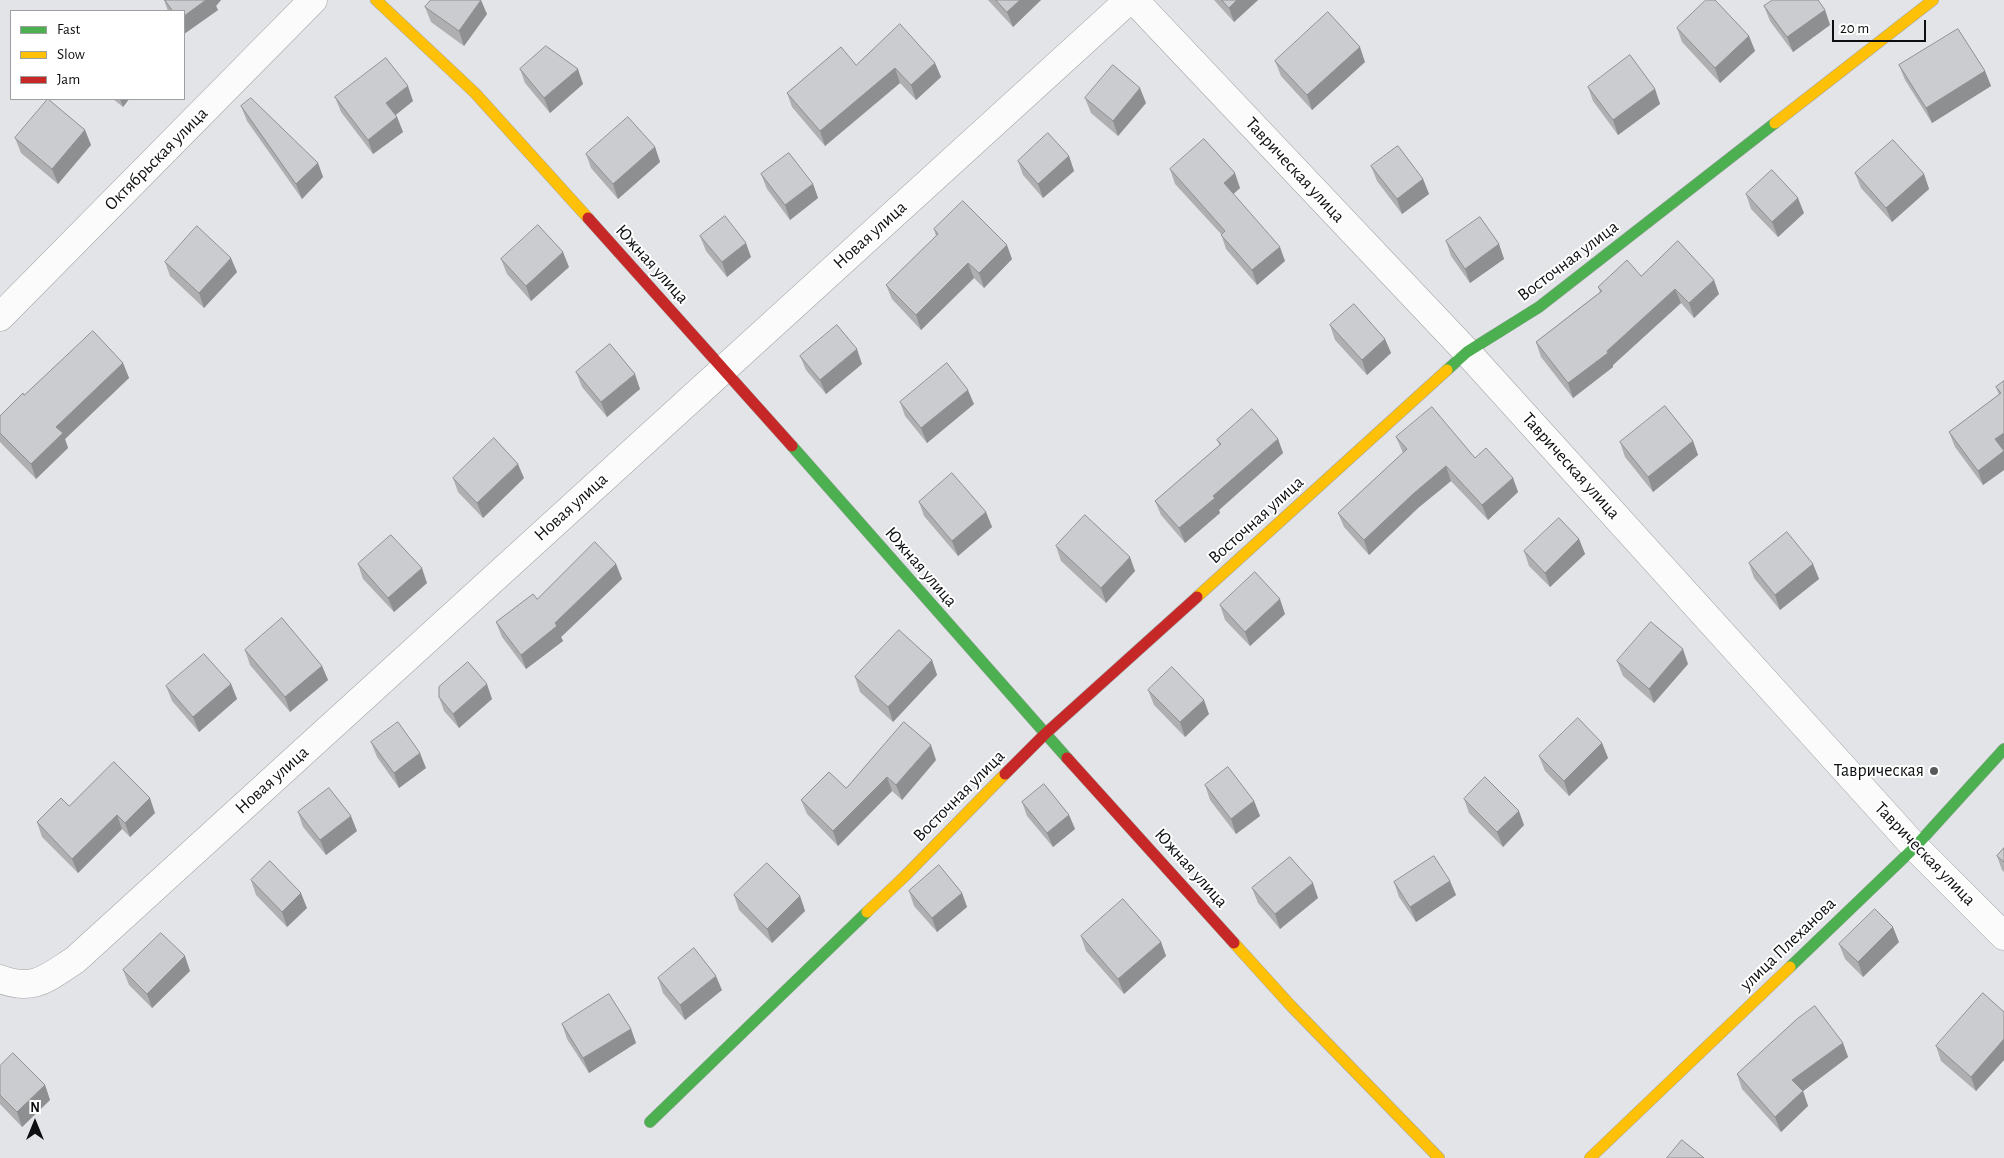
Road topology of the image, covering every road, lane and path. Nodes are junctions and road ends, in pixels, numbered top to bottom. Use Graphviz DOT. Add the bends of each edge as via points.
graph roads {
  1 [pos="313,0"];
  2 [pos="376,0"];
  3 [pos="1129,0"];
  4 [pos="1134,0"];
  5 [pos="1933,0"];
  6 [pos="0,317"];
  7 [pos="1468,352"];
  8 [pos="723,368"];
  9 [pos="1045,734"];
  10 [pos="2004,750"];
  11 [pos="1915,847"];
  12 [pos="2004,936"];
  13 [pos="0,979"];
  14 [pos="650,1122"];
  15 [pos="1439,1158"];
  16 [pos="1590,1158"];
  1 -- 6 [label="street, Октябрьская улица"];
  2 -- 8 [label="street, Южная улица" via="475,93"];
  3 -- 8 [label="street, Новая улица"];
  4 -- 7 [label="street, Таврическая улица"];
  5 -- 7 [label="street, Восточная улица" via="1539,307"];
  7 -- 9 [label="street, Восточная улица"];
  7 -- 11 [label="street, Таврическая улица"];
  8 -- 9 [label="street, Южная улица"];
  8 -- 13 [label="street, Новая улица" via="75,960 41,982 17,986"];
  9 -- 14 [label="street, Восточная улица" via="905,876"];
  9 -- 15 [label="street, Южная улица" via="1292,1007"];
  10 -- 11 [label="street, улица Плеханова"];
  11 -- 12 [label="street, Таврическая улица"];
  11 -- 16 [label="street, улица Плеханова"];
}
